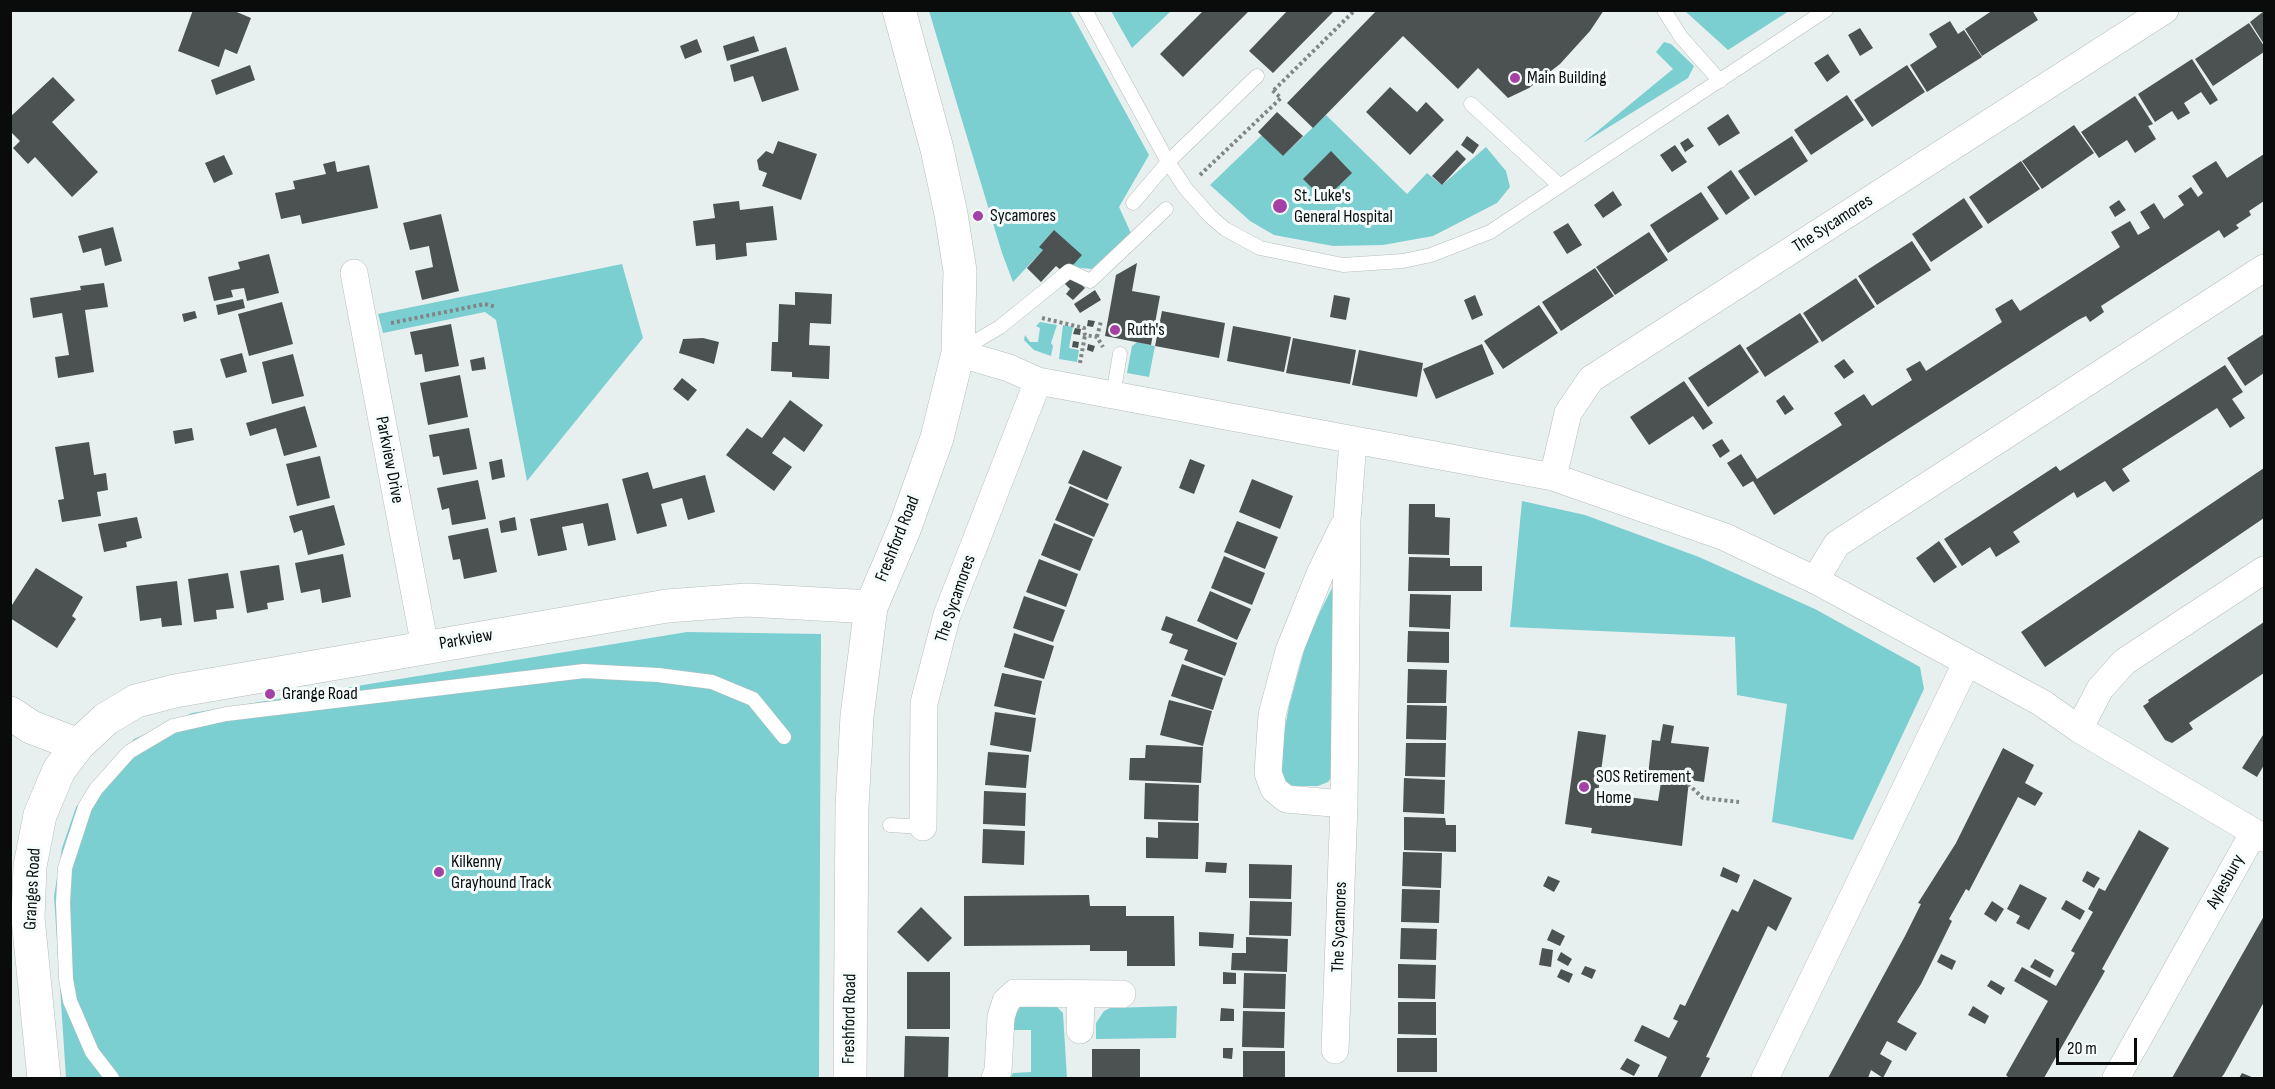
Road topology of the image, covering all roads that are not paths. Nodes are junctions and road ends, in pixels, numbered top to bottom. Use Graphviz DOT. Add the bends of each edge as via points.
graph roads {
  1 [pos="899,10"];
  2 [pos="1085,10"];
  3 [pos="1664,10"];
  4 [pos="1826,10"];
  5 [pos="2165,10"];
  6 [pos="1257,76"];
  7 [pos="1720,81"];
  8 [pos="1471,104"];
  9 [pos="1168,162"];
  10 [pos="1559,185"];
  11 [pos="1133,203"];
  12 [pos="1166,209"];
  13 [pos="2265,268"];
  14 [pos="354,273"];
  15 [pos="958,352"];
  16 [pos="1120,354"];
  17 [pos="1038,381"];
  18 [pos="1113,395"];
  19 [pos="1353,441"];
  20 [pos="1552,477"];
  21 [pos="1347,520"];
  22 [pos="2265,570"];
  23 [pos="1815,580"];
  24 [pos="871,607"];
  25 [pos="425,647"];
  26 [pos="1966,664"];
  27 [pos="10,713"];
  28 [pos="2079,729"];
  29 [pos="784,737"];
  30 [pos="78,745"];
  31 [pos="1344,804"];
  32 [pos="890,825"];
  33 [pos="923,827"];
  34 [pos="2259,835"];
  35 [pos="1081,994"];
  36 [pos="1122,994"];
  37 [pos="1080,1030"];
  38 [pos="1335,1050"];
  39 [pos="44,1078"];
  40 [pos="112,1078"];
  41 [pos="850,1078"];
  42 [pos="995,1078"];
  43 [pos="1765,1078"];
  44 [pos="2116,1078"];
  1 -- 15 [label="street, Freshford Road" via="938,149 951,214 960,271"];
  2 -- 9 [label="lane"];
  3 -- 7 [label="lane" via="1681,37"];
  4 -- 7 [label="lane"];
  5 -- 20 [label="street, The Sycamores" via="1591,379 1568,413"];
  6 -- 9 [label="lane"];
  7 -- 10 [label="lane"];
  8 -- 10 [label="lane"];
  9 -- 10 [label="lane" via="1186,189 1225,229 1260,248 1343,265 1431,255 1490,232"];
  9 -- 11 [label="lane"];
  12 -- 15 [label="lane" via="1090,280 1070,271 1000,327"];
  13 -- 23 [label="street" via="1837,544"];
  14 -- 25 [label="street, Parkview Drive"];
  15 -- 17 [label="street"];
  15 -- 24 [label="street, Freshford Road" via="937,438"];
  16 -- 18 [label="lane"];
  17 -- 18 [label="street"];
  17 -- 33 [label="street, The Sycamores" via="947,615 924,702"];
  18 -- 19 [label="street"];
  19 -- 20 [label="street"];
  19 -- 21 [label="street, The Sycamores"];
  20 -- 23 [label="street" via="1725,537"];
  21 -- 31 [label="street, The Sycamores"];
  21 -- 31 [label="street, The Sycamores" via="1289,651 1272,716 1268,772 1274,789 1286,799"];
  22 -- 28 [label="street" via="2124,662 2100,688"];
  23 -- 26 [label="street"];
  24 -- 25 [label="street, Parkview" via="747,600 667,606"];
  24 -- 41 [label="street, Freshford Road" via="857,716 852,807"];
  25 -- 30 [label="street, Parkview" via="136,701 106,719"];
  26 -- 28 [label="street, Aylesbury" via="2042,703"];
  26 -- 43 [label="street"];
  27 -- 30 [label="street" via="31,727"];
  28 -- 34 [label="street, Aylesbury"];
  29 -- 40 [label="lane" via="753,699 712,682 584,671 226,714 173,726 129,752 96,789 85,807 65,868 65,958 70,1001 92,1052"];
  30 -- 39 [label="street, Granges Road" via="59,770 40,815 30,866 28,918"];
  31 -- 38 [label="street, The Sycamores"];
  32 -- 33 [label="lane"];
  34 -- 44 [label="street, Aylesbury"];
  35 -- 36 [label="street"];
  35 -- 37 [label="street"];
  35 -- 42 [label="street" via="1015,993 1006,1001 1000,1017"];
}
